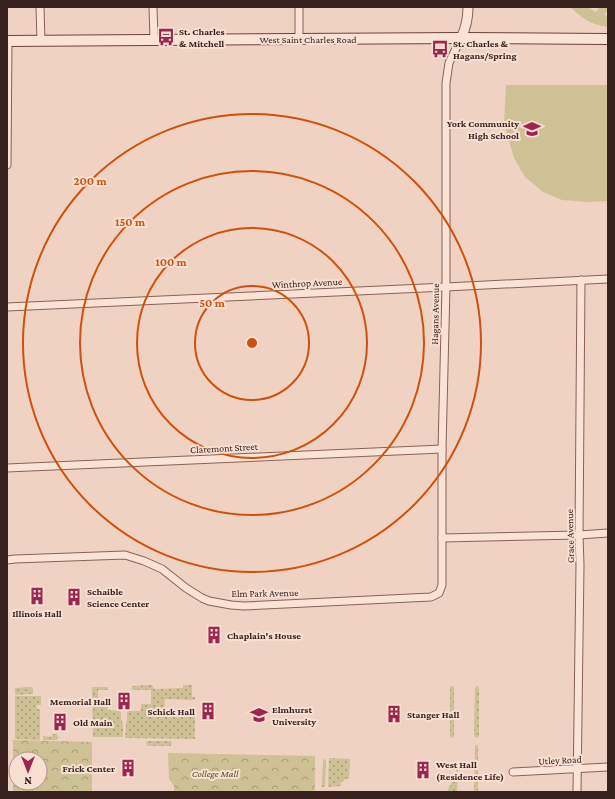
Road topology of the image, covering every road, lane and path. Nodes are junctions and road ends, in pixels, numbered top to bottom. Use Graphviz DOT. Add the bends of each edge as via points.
graph roads {
  1 [pos="40,7"];
  2 [pos="153,7"];
  3 [pos="299,7"];
  4 [pos="468,7"];
  5 [pos="461,38"];
  6 [pos="299,39"];
  7 [pos="608,39"];
  8 [pos="154,40"];
  9 [pos="7,41"];
  10 [pos="41,41"];
  11 [pos="7,165"];
  12 [pos="608,279"];
  13 [pos="581,280"];
  14 [pos="446,287"];
  15 [pos="7,307"];
  16 [pos="442,449"];
  17 [pos="7,468"];
  18 [pos="608,533"];
  19 [pos="579,535"];
  20 [pos="442,538"];
  21 [pos="7,560"];
  22 [pos="438,593"];
  23 [pos="608,768"];
  24 [pos="577,769"];
  25 [pos="513,772"];
  26 [pos="577,792"];
  1 -- 10 [label="street"];
  2 -- 8 [label="street"];
  3 -- 6 [label="street"];
  4 -- 5 [label="street" via="465,31"];
  5 -- 6 [label="main road, West Saint Charles Road"];
  5 -- 7 [label="main road, West Saint Charles Road"];
  5 -- 14 [label="street, Hagans Avenue" via="449,63 446,83"];
  6 -- 8 [label="main road, West Saint Charles Road"];
  8 -- 10 [label="main road, West Saint Charles Road"];
  9 -- 10 [label="main road, West Saint Charles Road"];
  9 -- 11 [label="street"];
  12 -- 13 [label="street, Winthrop Avenue"];
  13 -- 14 [label="street, Winthrop Avenue"];
  13 -- 19 [label="street, Grace Avenue"];
  14 -- 15 [label="street, Winthrop Avenue"];
  14 -- 16 [label="street, Hagans Avenue"];
  16 -- 17 [label="street, Claremont Street"];
  16 -- 20 [label="street, Hagans Avenue"];
  18 -- 19 [label="street"];
  19 -- 20 [label="street"];
  19 -- 24 [label="street, Grace Avenue"];
  20 -- 22 [label="street, Hagans Avenue" via="442,585"];
  21 -- 22 [label="street, Elm Park Avenue" via="125,555 162,569 202,598 244,606 431,597"];
  23 -- 24 [label="street, Utley Road"];
  24 -- 25 [label="street, Utley Road"];
  24 -- 26 [label="street, Grace Avenue"];
}
